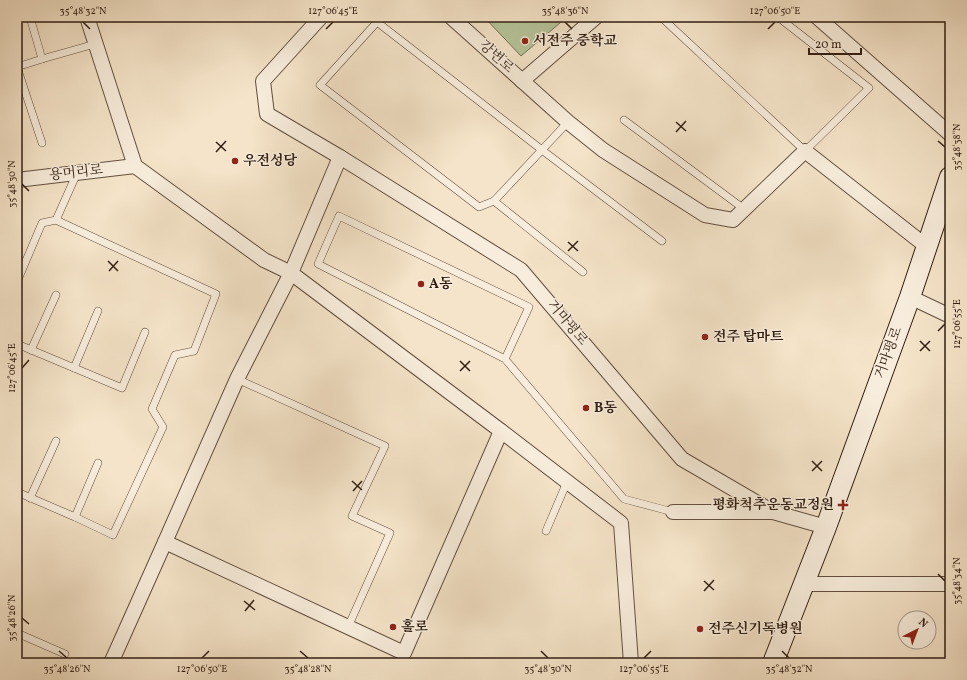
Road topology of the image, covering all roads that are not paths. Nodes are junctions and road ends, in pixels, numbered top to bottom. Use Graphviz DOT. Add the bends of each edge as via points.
graph roads {
  1 [pos="30,17"];
  2 [pos="86,17"];
  3 [pos="321,17"];
  4 [pos="451,17"];
  5 [pos="596,17"];
  6 [pos="661,17"];
  7 [pos="778,17"];
  8 [pos="817,17"];
  9 [pos="95,44"];
  10 [pos="42,59"];
  11 [pos="17,67"];
  12 [pos="522,81"];
  13 [pos="624,120"];
  14 [pos="568,122"];
  15 [pos="950,134"];
  16 [pos="42,144"];
  17 [pos="542,150"];
  18 [pos="805,150"];
  19 [pos="340,157"];
  20 [pos="134,166"];
  21 [pos="77,173"];
  22 [pos="950,177"];
  23 [pos="17,180"];
  24 [pos="494,201"];
  25 [pos="744,209"];
  26 [pos="56,220"];
  27 [pos="662,241"];
  28 [pos="926,246"];
  29 [pos="583,272"];
  30 [pos="291,273"];
  31 [pos="17,282"];
  32 [pos="56,296"];
  33 [pos="910,296"];
  34 [pos="98,311"];
  35 [pos="950,316"];
  36 [pos="145,332"];
  37 [pos="17,344"];
  38 [pos="32,350"];
  39 [pos="505,359"];
  40 [pos="74,368"];
  41 [pos="237,379"];
  42 [pos="501,431"];
  43 [pos="56,441"];
  44 [pos="98,463"];
  45 [pos="567,482"];
  46 [pos="17,492"];
  47 [pos="30,498"];
  48 [pos="673,512"];
  49 [pos="773,512"];
  50 [pos="75,517"];
  51 [pos="826,527"];
  52 [pos="546,531"];
  53 [pos="166,542"];
  54 [pos="805,584"];
  55 [pos="950,584"];
  56 [pos="348,627"];
  57 [pos="17,632"];
  58 [pos="65,654"];
  59 [pos="111,663"];
  60 [pos="631,663"];
  61 [pos="773,663"];
  1 -- 10 [label="lane"];
  2 -- 9 [label="street"];
  3 -- 19 [label="street, 거마평로" via="263,81 267,114"];
  4 -- 12 [label="street, 강변로"];
  5 -- 12 [label="street"];
  6 -- 18 [label="lane"];
  7 -- 18 [label="lane" via="869,88"];
  8 -- 15 [label="street"];
  9 -- 10 [label="lane"];
  9 -- 20 [label="street"];
  10 -- 11 [label="lane"];
  11 -- 16 [label="lane"];
  12 -- 14 [label="street, 강변로"];
  13 -- 25 [label="lane"];
  14 -- 17 [label="lane"];
  14 -- 25 [label="street, 강변로" via="603,150 705,215 733,220"];
  17 -- 24 [label="lane"];
  17 -- 24 [label="lane" via="377,22 320,84 478,207"];
  17 -- 27 [label="lane"];
  18 -- 25 [label="street"];
  18 -- 28 [label="street"];
  19 -- 30 [label="street"];
  19 -- 49 [label="street, 거마평로" via="521,270 682,459"];
  20 -- 21 [label="street, 용머리로"];
  20 -- 30 [label="street" via="264,260"];
  21 -- 23 [label="street, 용머리로"];
  21 -- 26 [label="lane"];
  22 -- 28 [label="main road, 거마평로"];
  24 -- 29 [label="lane"];
  26 -- 31 [label="lane" via="42,223"];
  26 -- 50 [label="lane" via="216,294 194,351 175,355 172,362 152,409 163,427 113,535"];
  28 -- 33 [label="main road, 거마평로"];
  30 -- 41 [label="street"];
  30 -- 42 [label="street"];
  32 -- 38 [label="lane"];
  33 -- 35 [label="street"];
  33 -- 51 [label="main road, 거마평로"];
  34 -- 40 [label="lane"];
  36 -- 40 [label="lane" via="122,388"];
  37 -- 38 [label="lane"];
  38 -- 40 [label="lane"];
  39 -- 39 [label="lane" via="318,264 339,216 529,307"];
  39 -- 48 [label="lane" via="624,499"];
  41 -- 53 [label="street"];
  41 -- 56 [label="lane" via="385,446 352,516 390,533"];
  42 -- 45 [label="street"];
  42 -- 56 [label="street" via="404,653"];
  43 -- 47 [label="lane"];
  44 -- 50 [label="lane"];
  45 -- 52 [label="lane"];
  45 -- 60 [label="street" via="621,524"];
  46 -- 47 [label="lane"];
  47 -- 50 [label="lane"];
  48 -- 49 [label="street, 거마평로"];
  49 -- 51 [label="street, 거마평로"];
  51 -- 54 [label="main road, 거마평로"];
  53 -- 56 [label="street"];
  53 -- 59 [label="street"];
  54 -- 55 [label="street"];
  54 -- 61 [label="main road, 거마평로"];
  57 -- 58 [label="lane"];
}
